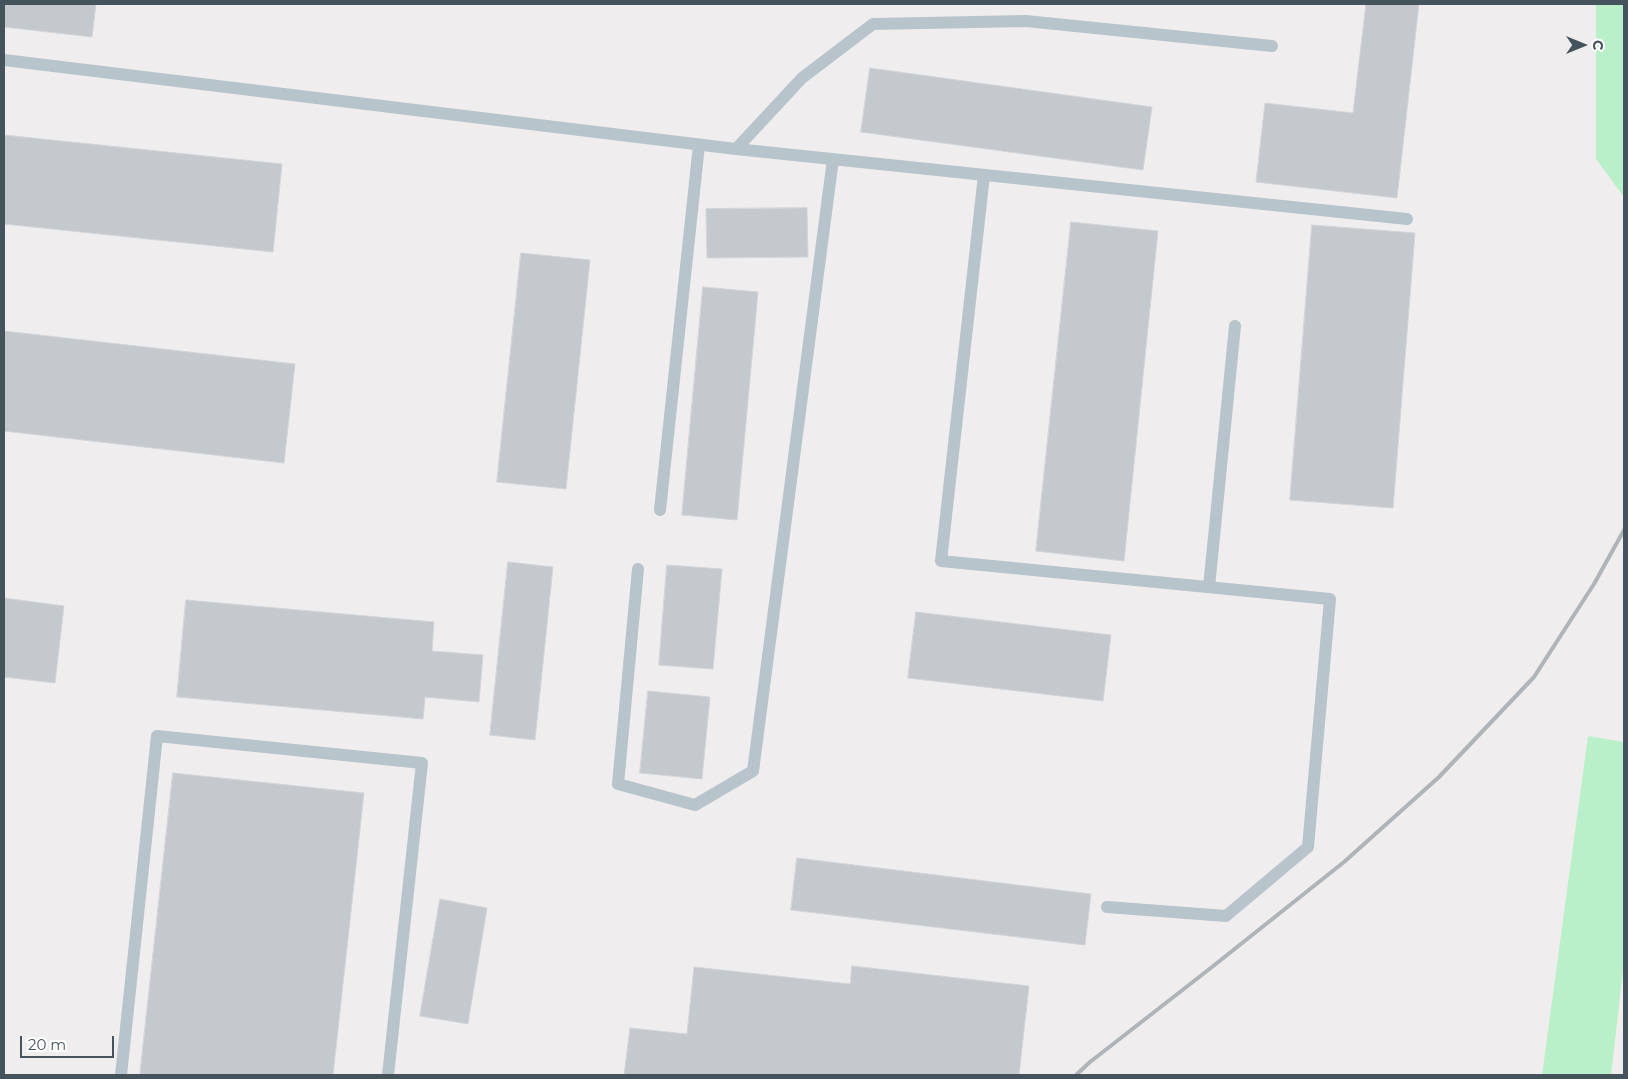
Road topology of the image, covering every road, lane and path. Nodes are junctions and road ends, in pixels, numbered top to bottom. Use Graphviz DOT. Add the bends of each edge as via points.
graph roads {
  1 [pos="1272,46"];
  2 [pos="4,60"];
  3 [pos="699,145"];
  4 [pos="736,149"];
  5 [pos="833,159"];
  6 [pos="984,175"];
  7 [pos="1407,219"];
  8 [pos="1235,326"];
  9 [pos="660,510"];
  10 [pos="638,569"];
  11 [pos="1209,587"];
  12 [pos="1107,907"];
  13 [pos="120,1075"];
  14 [pos="388,1075"];
  1 -- 4 [label="lane" via="1026,20 873,24 802,78"];
  2 -- 3 [label="lane"];
  3 -- 4 [label="lane"];
  3 -- 9 [label="lane"];
  4 -- 5 [label="lane"];
  5 -- 6 [label="lane"];
  5 -- 10 [label="lane" via="753,771 695,805 618,784"];
  6 -- 7 [label="lane"];
  6 -- 11 [label="lane" via="941,560"];
  8 -- 11 [label="lane"];
  11 -- 12 [label="lane" via="1330,599 1308,847 1226,916"];
  13 -- 14 [label="lane" via="157,736 422,763"];
}
